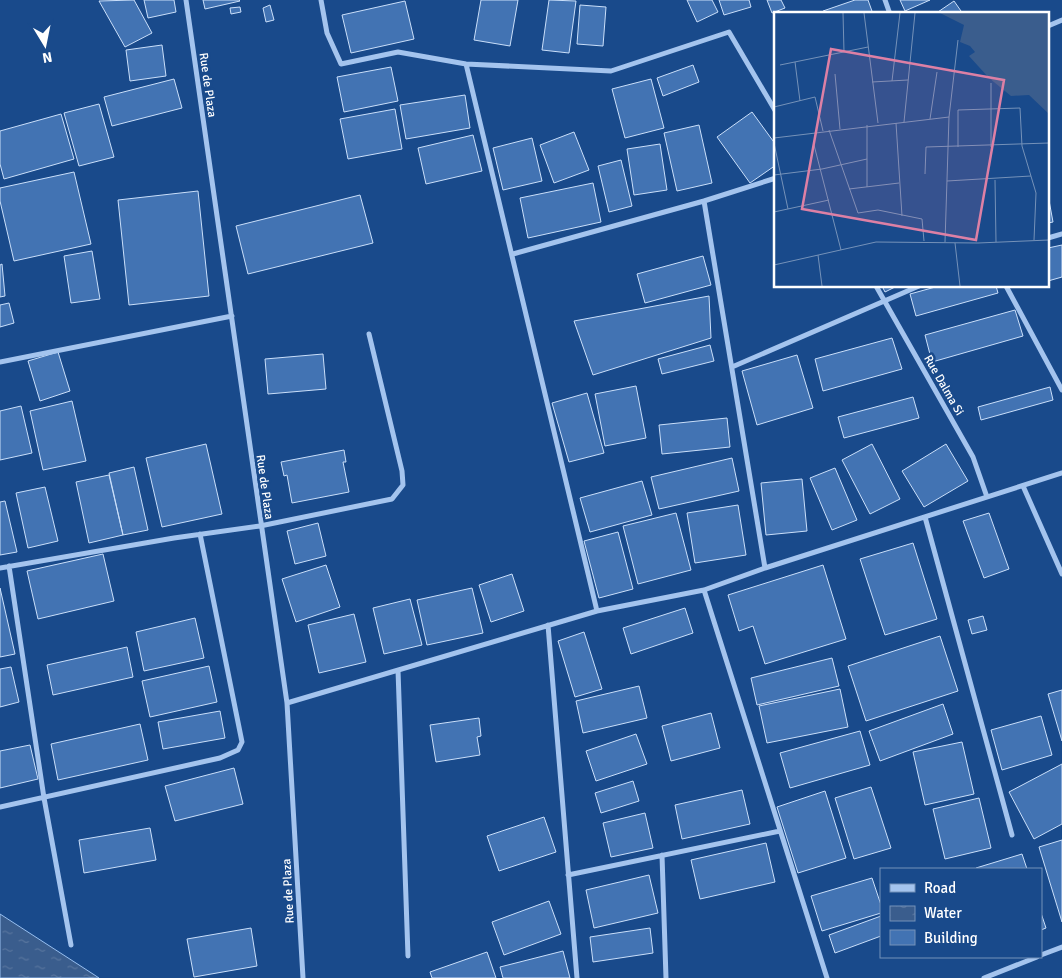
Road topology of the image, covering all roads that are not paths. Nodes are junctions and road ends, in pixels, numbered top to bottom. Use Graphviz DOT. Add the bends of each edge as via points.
graph roads {
  1 [pos="186,0"];
  2 [pos="321,0"];
  3 [pos="885,0"];
  4 [pos="889,12"];
  5 [pos="1062,20"];
  6 [pos="1050,25"];
  7 [pos="466,64"];
  8 [pos="774,109"];
  9 [pos="774,179"];
  10 [pos="704,201"];
  11 [pos="513,254"];
  12 [pos="877,288"];
  13 [pos="915,288"];
  14 [pos="1007,288"];
  15 [pos="885,302"];
  16 [pos="232,316"];
  17 [pos="369,334"];
  18 [pos="0,362"];
  19 [pos="732,367"];
  20 [pos="1062,390"];
  21 [pos="1062,473"];
  22 [pos="1023,486"];
  23 [pos="987,497"];
  24 [pos="925,517"];
  25 [pos="260,526"];
  26 [pos="200,534"];
  27 [pos="9,566"];
  28 [pos="0,568"];
  29 [pos="766,568"];
  30 [pos="1062,574"];
  31 [pos="704,590"];
  32 [pos="597,611"];
  33 [pos="548,625"];
  34 [pos="398,670"];
  35 [pos="287,703"];
  36 [pos="44,798"];
  37 [pos="0,807"];
  38 [pos="780,831"];
  39 [pos="1012,835"];
  40 [pos="662,855"];
  41 [pos="568,875"];
  42 [pos="71,945"];
  43 [pos="1062,947"];
  44 [pos="1042,955"];
  45 [pos="408,956"];
  46 [pos="1034,958"];
  47 [pos="303,978"];
  48 [pos="577,978"];
  49 [pos="666,978"];
  50 [pos="827,978"];
  51 [pos="984,978"];
  1 -- 16 [label="street, Rue de Plaza"];
  2 -- 7 [label="street" via="327,33 341,64 398,52"];
  3 -- 4 [label="street"];
  5 -- 6 [label="street"];
  7 -- 8 [label="street" via="611,71 729,32"];
  7 -- 11 [label="street"];
  9 -- 10 [label="street"];
  10 -- 11 [label="street"];
  10 -- 19 [label="street"];
  11 -- 32 [label="street"];
  12 -- 15 [label="street, Rue Dalma Si"];
  13 -- 15 [label="street"];
  14 -- 20 [label="street"];
  15 -- 19 [label="street"];
  15 -- 23 [label="street, Rue Dalma Si" via="973,457"];
  16 -- 18 [label="street"];
  16 -- 25 [label="street, Rue de Plaza"];
  17 -- 25 [label="street" via="402,472 402,485 392,499 379,503"];
  19 -- 29 [label="street"];
  21 -- 22 [label="street"];
  22 -- 23 [label="street"];
  22 -- 30 [label="street"];
  23 -- 24 [label="street"];
  24 -- 29 [label="street"];
  24 -- 39 [label="street"];
  25 -- 26 [label="street"];
  25 -- 35 [label="street, Rue de Plaza"];
  26 -- 27 [label="street"];
  26 -- 36 [label="street" via="242,742 238,750 220,758"];
  27 -- 28 [label="street"];
  27 -- 36 [label="street"];
  29 -- 31 [label="street"];
  31 -- 32 [label="street"];
  31 -- 38 [label="street"];
  32 -- 33 [label="street"];
  33 -- 34 [label="street"];
  33 -- 41 [label="street"];
  34 -- 35 [label="street"];
  34 -- 45 [label="street"];
  35 -- 47 [label="street, Rue de Plaza"];
  36 -- 37 [label="street"];
  36 -- 42 [label="street"];
  38 -- 40 [label="street"];
  38 -- 50 [label="street"];
  40 -- 41 [label="street"];
  40 -- 49 [label="street"];
  41 -- 48 [label="street"];
  43 -- 44 [label="street"];
  46 -- 51 [label="street"];
}
